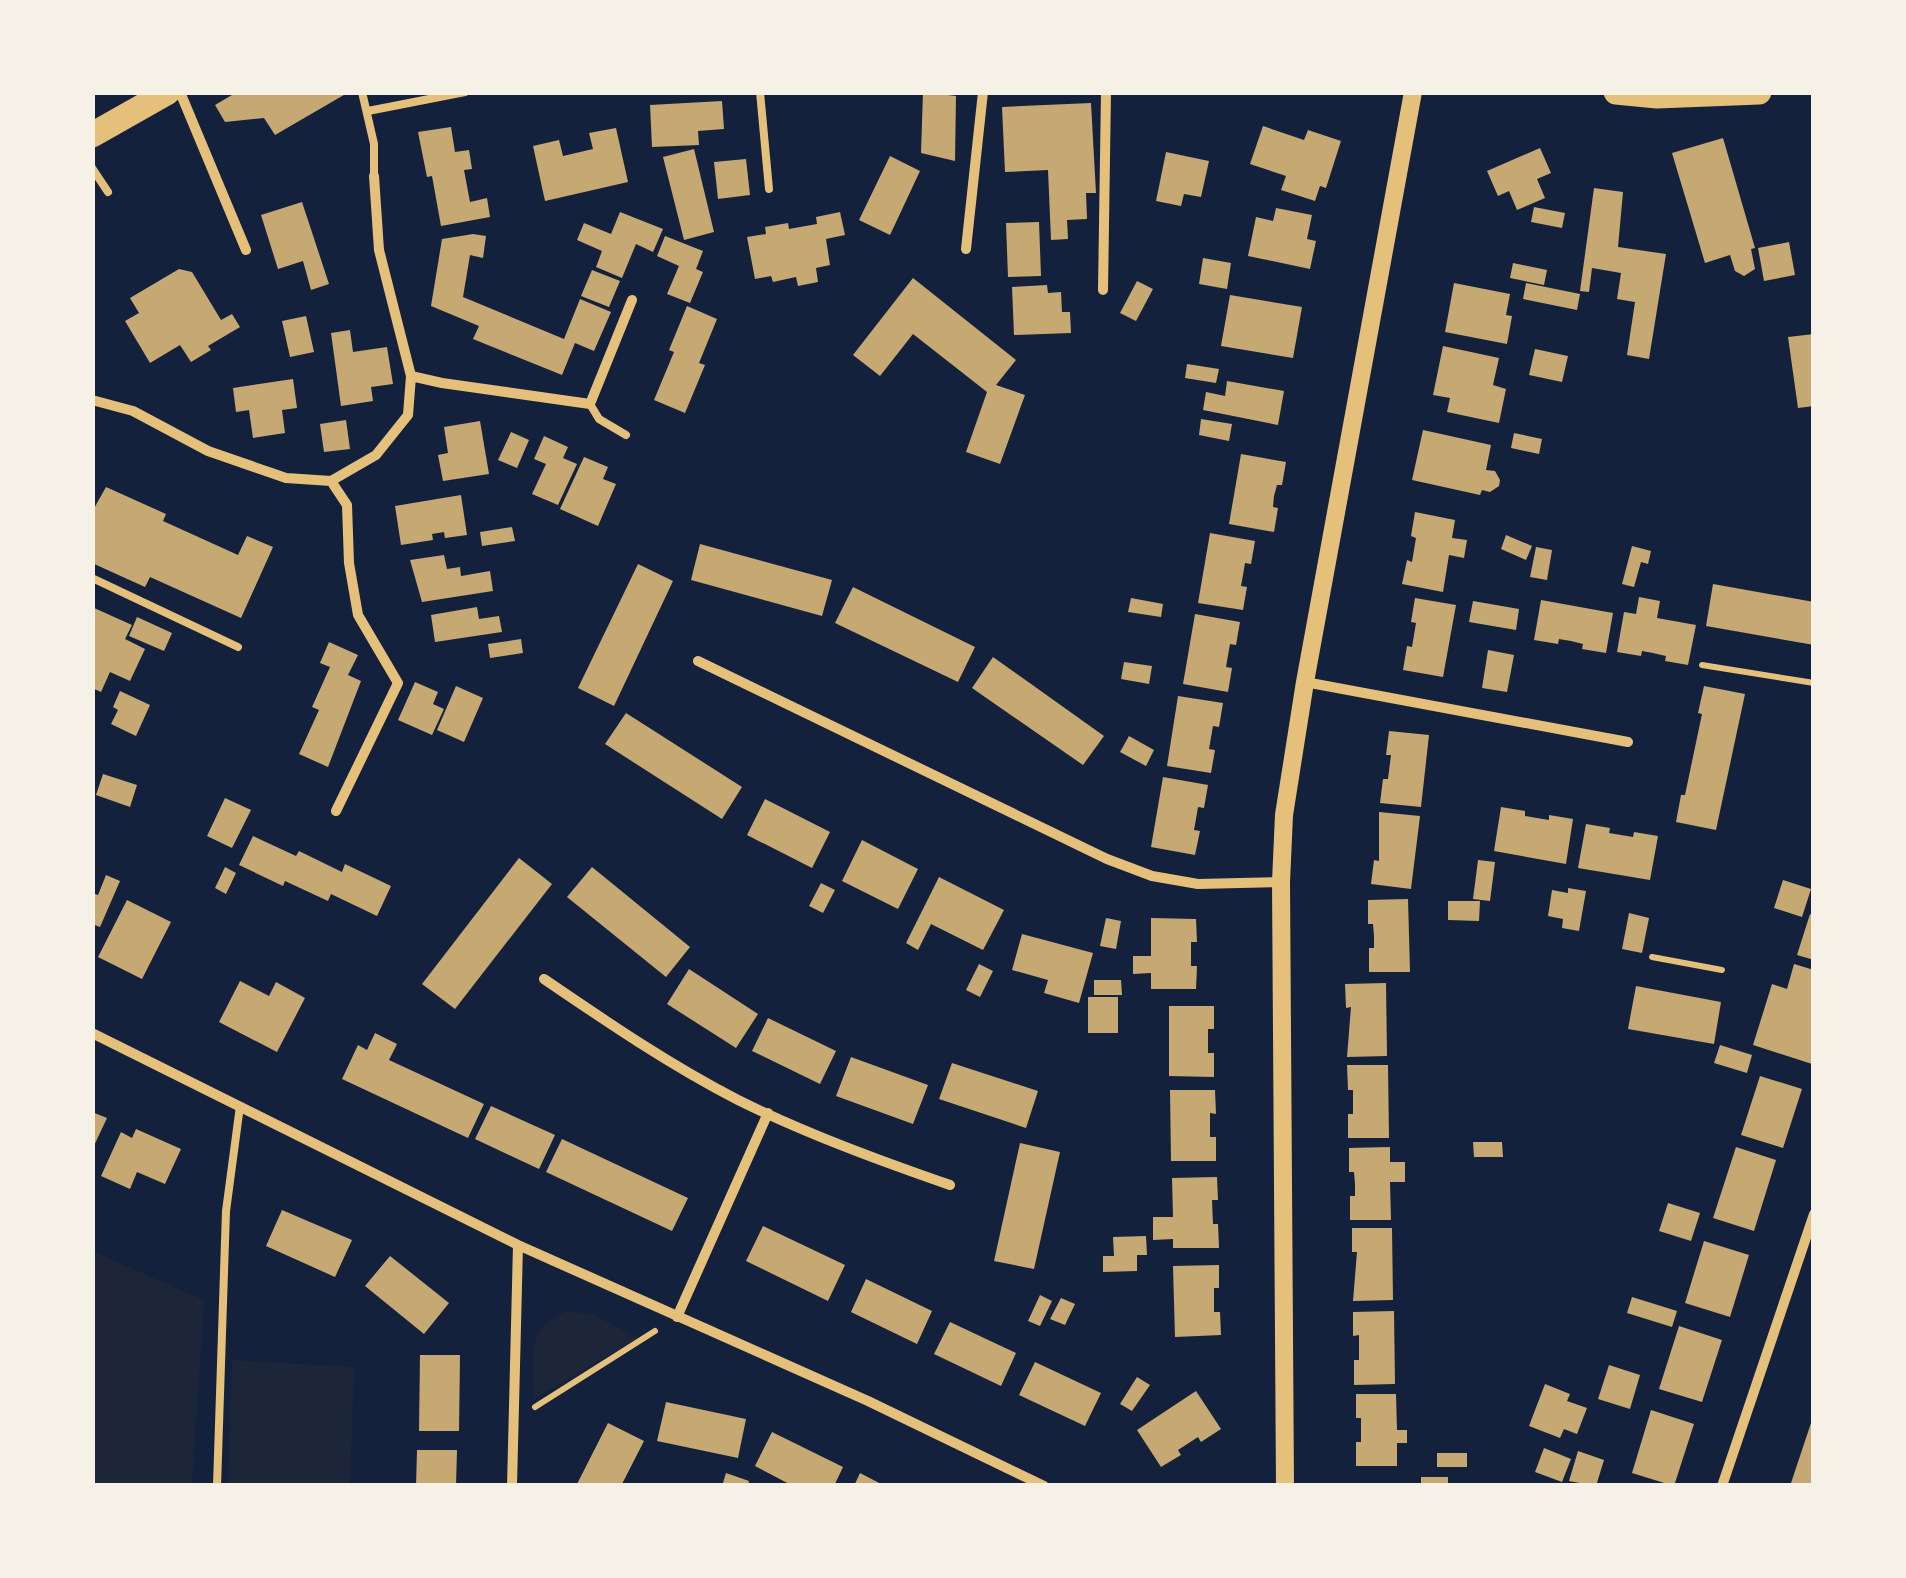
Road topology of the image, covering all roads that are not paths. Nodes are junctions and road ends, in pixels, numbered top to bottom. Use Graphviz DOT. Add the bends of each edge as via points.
graph roads {
  1 [pos="168,92"];
  2 [pos="180,92"];
  3 [pos="362,92"];
  4 [pos="465,92"];
  5 [pos="760,92"];
  6 [pos="983,92"];
  7 [pos="1106,92"];
  8 [pos="1413,92"];
  9 [pos="1616,92"];
  10 [pos="1758,92"];
  11 [pos="368,111"];
  12 [pos="92,135"];
  13 [pos="92,168"];
  14 [pos="374,176"];
  15 [pos="769,189"];
  16 [pos="108,192"];
  17 [pos="966,249"];
  18 [pos="246,250"];
  19 [pos="1103,290"];
  20 [pos="632,300"];
  21 [pos="412,376"];
  22 [pos="92,400"];
  23 [pos="590,404"];
  24 [pos="626,435"];
  25 [pos="331,480"];
  26 [pos="92,578"];
  27 [pos="238,648"];
  28 [pos="698,660"];
  29 [pos="1305,682"];
  30 [pos="1628,742"];
  31 [pos="336,811"];
  32 [pos="1281,882"];
  33 [pos="544,979"];
  34 [pos="92,1033"];
  35 [pos="240,1106"];
  36 [pos="768,1113"];
  37 [pos="950,1185"];
  38 [pos="1814,1214"];
  39 [pos="518,1245"];
  40 [pos="677,1317"];
  41 [pos="216,1486"];
  42 [pos="512,1486"];
  43 [pos="1044,1486"];
  44 [pos="1285,1486"];
  45 [pos="1722,1486"];
  1 -- 12 [label="main road"];
  2 -- 18 [label="street"];
  3 -- 11 [label="lane"];
  4 -- 11 [label="lane"];
  5 -- 15 [label="lane"];
  6 -- 17 [label="street"];
  7 -- 19 [label="street"];
  8 -- 29 [label="street"];
  9 -- 10 [label="main road"];
  11 -- 14 [label="lane"];
  13 -- 16 [label="lane"];
  14 -- 21 [label="street" via="379,250"];
  20 -- 23 [label="street"];
  21 -- 23 [label="street"];
  21 -- 25 [label="street" via="408,415 376,455"];
  22 -- 25 [label="street" via="133,410 242,465 286,478"];
  23 -- 24 [label="lane" via="599,420"];
  25 -- 31 [label="street" via="346,505 358,616 398,683"];
  26 -- 27 [label="lane"];
  28 -- 32 [label="street" via="1152,876 1198,884"];
  29 -- 30 [label="street"];
  29 -- 32 [label="street" via="1284,815"];
  32 -- 44 [label="street"];
  33 -- 36 [label="street" via="639,1044"];
  34 -- 35 [label="street"];
  35 -- 39 [label="street"];
  35 -- 41 [label="lane" via="226,1210"];
  36 -- 37 [label="street"];
  36 -- 40 [label="street"];
  38 -- 45 [label="street"];
  39 -- 40 [label="street"];
  39 -- 42 [label="street"];
  40 -- 43 [label="street"];
}
